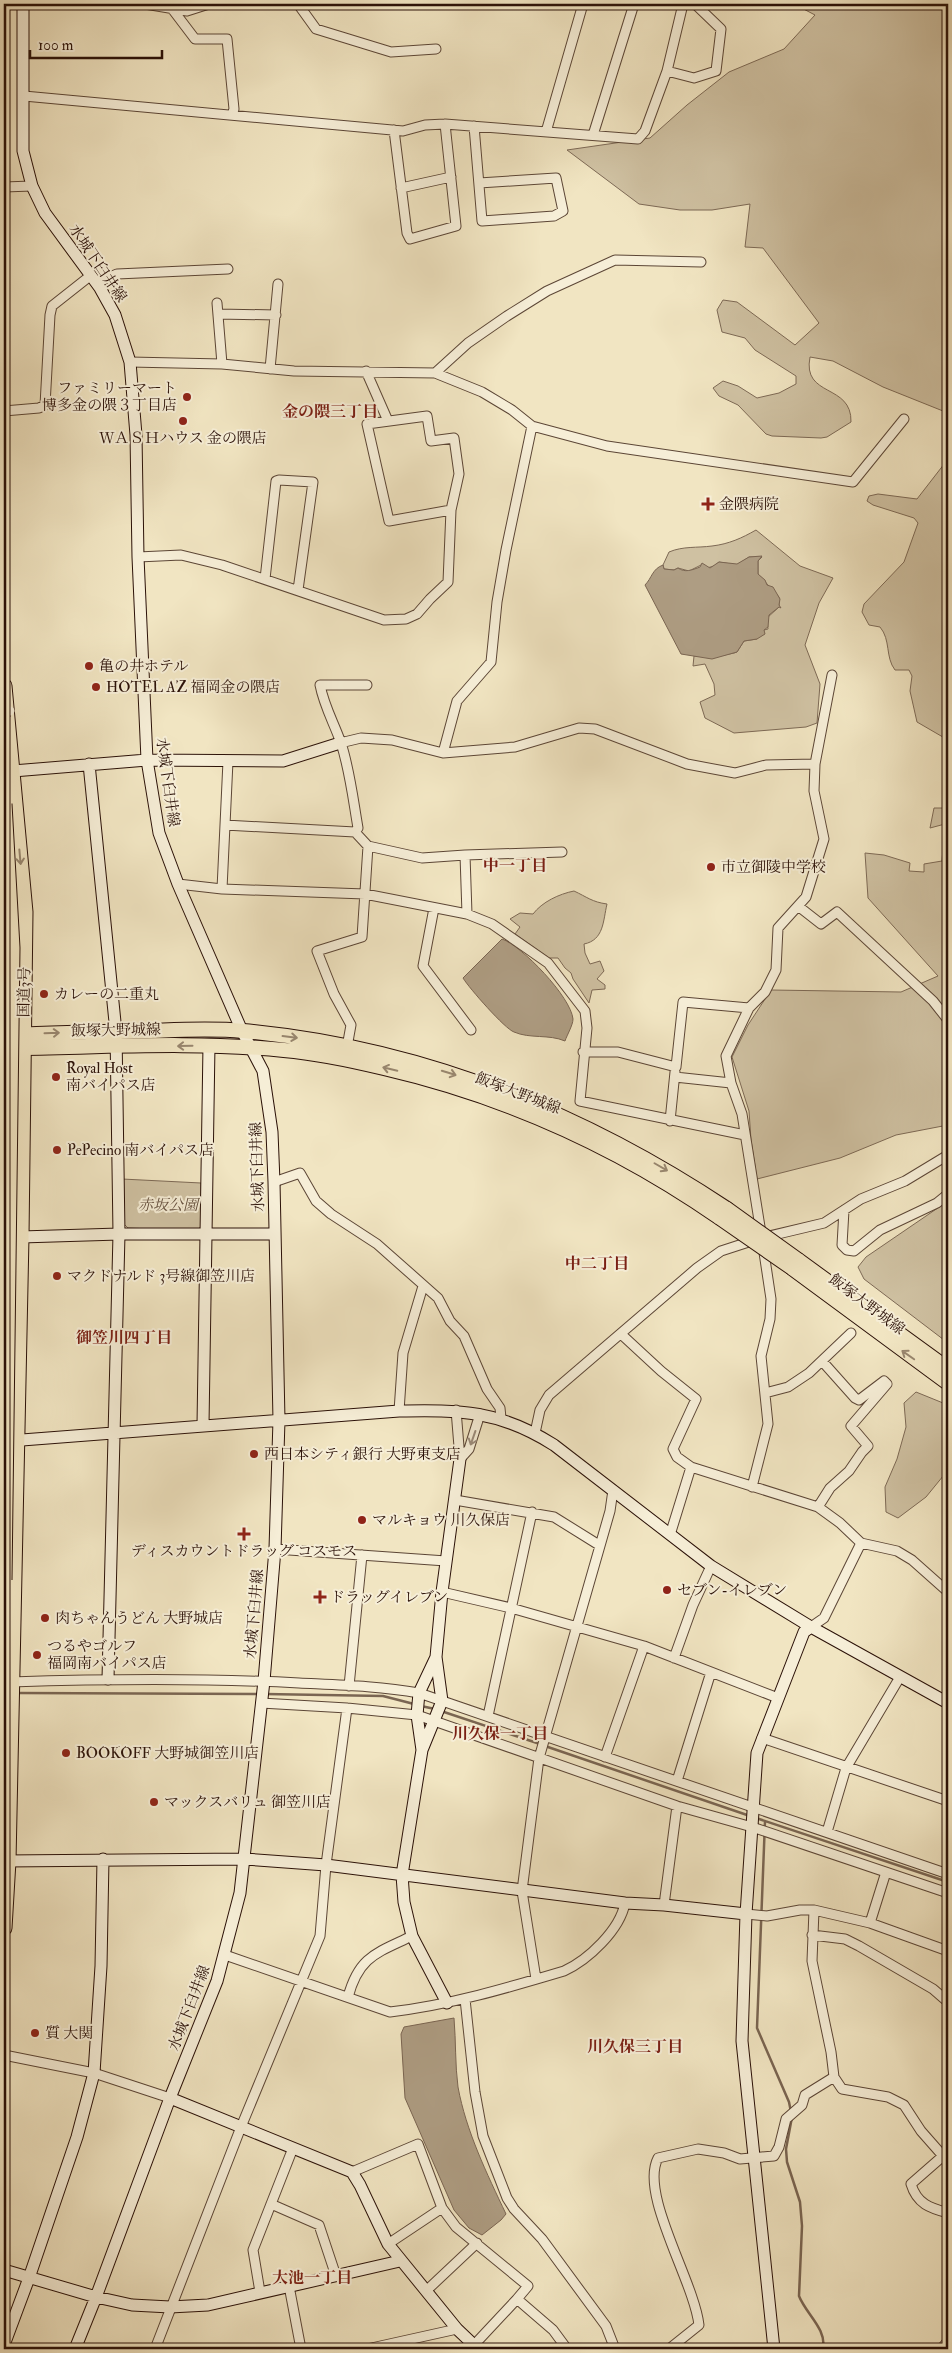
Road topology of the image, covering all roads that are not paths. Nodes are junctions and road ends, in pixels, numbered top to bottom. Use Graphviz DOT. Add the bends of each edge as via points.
graph roads {
  1 [pos="23,4"];
  2 [pos="145,4"];
  3 [pos="210,4"];
  4 [pos="298,4"];
  5 [pos="583,4"];
  6 [pos="634,4"];
  7 [pos="683,4"];
  8 [pos="695,4"];
  9 [pos="174,10"];
  10 [pos="436,49"];
  11 [pos="667,71"];
  12 [pos="24,96"];
  13 [pos="232,115"];
  14 [pos="445,124"];
  15 [pos="474,126"];
  16 [pos="394,130"];
  17 [pos="546,132"];
  18 [pos="593,135"];
  19 [pos="451,177"];
  20 [pos="479,183"];
  21 [pos="32,186"];
  22 [pos="4,187"];
  23 [pos="401,188"];
  24 [pos="701,262"];
  25 [pos="228,269"];
  26 [pos="93,280"];
  27 [pos="278,284"];
  28 [pos="217,303"];
  29 [pos="218,314"];
  30 [pos="276,315"];
  31 [pos="130,362"];
  32 [pos="222,364"];
  33 [pos="270,369"];
  34 [pos="366,371"];
  35 [pos="435,373"];
  36 [pos="4,410"];
  37 [pos="904,419"];
  38 [pos="388,421"];
  39 [pos="532,426"];
  40 [pos="450,510"];
  41 [pos="138,557"];
  42 [pos="265,579"];
  43 [pos="298,590"];
  44 [pos="832,675"];
  45 [pos="367,685"];
  46 [pos="4,686"];
  47 [pos="340,743"];
  48 [pos="443,753"];
  49 [pos="147,760"];
  50 [pos="228,761"];
  51 [pos="89,764"];
  52 [pos="815,764"];
  53 [pos="13,771"];
  54 [pos="4,804"];
  55 [pos="225,825"];
  56 [pos="355,832"];
  57 [pos="368,846"];
  58 [pos="562,852"];
  59 [pos="464,855"];
  60 [pos="178,884"];
  61 [pos="222,889"];
  62 [pos="365,894"];
  63 [pos="798,906"];
  64 [pos="434,908"];
  65 [pos="468,914"];
  66 [pos="749,1008"];
  67 [pos="948,1020"];
  68 [pos="471,1030"];
  69 [pos="242,1031"];
  70 [pos="116,1032"];
  71 [pos="4,1035"];
  72 [pos="23,1041"];
  73 [pos="209,1045"];
  74 [pos="347,1046"];
  75 [pos="116,1047"];
  76 [pos="251,1047"];
  77 [pos="4,1048"];
  78 [pos="583,1052"];
  79 [pos="676,1067"];
  80 [pos="675,1077"];
  81 [pos="731,1083"];
  82 [pos="670,1121"];
  83 [pos="744,1135"];
  84 [pos="948,1155"];
  85 [pos="274,1182"];
  86 [pos="948,1194"];
  87 [pos="844,1210"];
  88 [pos="723,1214"];
  89 [pos="119,1234"];
  90 [pos="274,1234"];
  91 [pos="208,1236"];
  92 [pos="21,1237"];
  93 [pos="762,1238"];
  94 [pos="795,1264"];
  95 [pos="423,1286"];
  96 [pos="851,1333"];
  97 [pos="621,1334"];
  98 [pos="822,1361"];
  99 [pos="948,1370"];
  100 [pos="948,1383"];
  101 [pos="765,1393"];
  102 [pos="456,1410"];
  103 [pos="398,1411"];
  104 [pos="480,1414"];
  105 [pos="501,1418"];
  106 [pos="279,1420"];
  107 [pos="203,1425"];
  108 [pos="113,1432"];
  109 [pos="535,1433"];
  110 [pos="10,1441"];
  111 [pos="460,1459"];
  112 [pos="691,1467"];
  113 [pos="752,1487"];
  114 [pos="613,1490"];
  115 [pos="455,1500"];
  116 [pos="818,1507"];
  117 [pos="532,1512"];
  118 [pos="670,1534"];
  119 [pos="861,1543"];
  120 [pos="599,1545"];
  121 [pos="275,1549"];
  122 [pos="362,1555"];
  123 [pos="446,1561"];
  124 [pos="711,1566"];
  125 [pos="4,1580"];
  126 [pos="442,1592"];
  127 [pos="948,1592"];
  128 [pos="511,1608"];
  129 [pos="577,1626"];
  130 [pos="812,1627"];
  131 [pos="644,1646"];
  132 [pos="436,1657"];
  133 [pos="674,1658"];
  134 [pos="711,1672"];
  135 [pos="900,1677"];
  136 [pos="108,1679"];
  137 [pos="264,1681"];
  138 [pos="11,1682"];
  139 [pos="349,1686"];
  140 [pos="419,1693"];
  141 [pos="778,1698"];
  142 [pos="442,1701"];
  143 [pos="262,1703"];
  144 [pos="948,1703"];
  145 [pos="347,1708"];
  146 [pos="417,1715"];
  147 [pos="488,1716"];
  148 [pos="435,1721"];
  149 [pos="545,1738"];
  150 [pos="762,1738"];
  151 [pos="422,1750"];
  152 [pos="539,1757"];
  153 [pos="605,1757"];
  154 [pos="846,1768"];
  155 [pos="677,1781"];
  156 [pos="948,1801"];
  157 [pos="677,1806"];
  158 [pos="753,1807"];
  159 [pos="752,1827"];
  160 [pos="827,1832"];
  161 [pos="103,1859"];
  162 [pos="245,1859"];
  163 [pos="6,1861"];
  164 [pos="326,1865"];
  165 [pos="886,1872"];
  166 [pos="948,1874"];
  167 [pos="402,1875"];
  168 [pos="522,1891"];
  169 [pos="948,1893"];
  170 [pos="626,1903"];
  171 [pos="664,1905"];
  172 [pos="814,1910"];
  173 [pos="751,1915"];
  174 [pos="870,1923"];
  175 [pos="4,1928"];
  176 [pos="812,1935"];
  177 [pos="412,1936"];
  178 [pos="948,1950"];
  179 [pos="225,1955"];
  180 [pos="536,1979"];
  181 [pos="301,1982"];
  182 [pos="348,1997"];
  183 [pos="464,1999"];
  184 [pos="948,2002"];
  185 [pos="447,2003"];
  186 [pos="4,2055"];
  187 [pos="94,2073"];
  188 [pos="834,2077"];
  189 [pos="170,2098"];
  190 [pos="241,2127"];
  191 [pos="293,2148"];
  192 [pos="946,2156"];
  193 [pos="753,2158"];
  194 [pos="352,2172"];
  195 [pos="271,2204"];
  196 [pos="442,2208"];
  197 [pos="948,2213"];
  198 [pos="477,2243"];
  199 [pos="388,2244"];
  200 [pos="400,2261"];
  201 [pos="4,2270"];
  202 [pos="336,2276"];
  203 [pos="29,2278"];
  204 [pos="289,2286"];
  205 [pos="426,2290"];
  206 [pos="260,2292"];
  207 [pos="96,2297"];
  208 [pos="517,2299"];
  209 [pos="170,2307"];
  210 [pos="457,2329"];
  211 [pos="948,2342"];
  212 [pos="4,2345"];
  213 [pos="476,2347"];
  214 [pos="75,2349"];
  215 [pos="155,2349"];
  216 [pos="301,2349"];
  217 [pos="367,2349"];
  218 [pos="567,2349"];
  219 [pos="615,2349"];
  220 [pos="669,2349"];
  221 [pos="774,2349"];
  222 [pos="941,2349"];
  1 -- 12 [label="street, 水城下臼井線"];
  2 -- 9 [label="street"];
  3 -- 9 [label="street" via="187,11"];
  4 -- 10 [label="street" via="316,29 391,52"];
  5 -- 17 [label="street"];
  6 -- 18 [label="street"];
  7 -- 11 [label="street"];
  8 -- 11 [label="street" via="721,29 716,71 694,78"];
  9 -- 13 [label="street" via="195,39 227,39"];
  11 -- 18 [label="street" via="641,137"];
  12 -- 13 [label="street"];
  12 -- 21 [label="street, 水城下臼井線" via="24,151"];
  13 -- 16 [label="street"];
  14 -- 15 [label="street"];
  14 -- 16 [label="street"];
  14 -- 19 [label="street"];
  15 -- 17 [label="street"];
  15 -- 20 [label="street"];
  16 -- 23 [label="street"];
  17 -- 18 [label="street"];
  19 -- 23 [label="street"];
  19 -- 23 [label="street" via="456,226 410,239"];
  20 -- 20 [label="street" via="482,221 554,216 563,211 556,178"];
  21 -- 22 [label="street"];
  21 -- 26 [label="street, 水城下臼井線" via="45,213"];
  24 -- 35 [label="street" via="615,260 547,291 507,316 468,343"];
  25 -- 26 [label="street" via="117,274"];
  26 -- 31 [label="street, 水城下臼井線" via="115,315"];
  26 -- 36 [label="street" via="52,306 45,405"];
  27 -- 30 [label="street"];
  28 -- 29 [label="street"];
  29 -- 30 [label="street"];
  29 -- 32 [label="street"];
  30 -- 33 [label="street"];
  31 -- 32 [label="street"];
  31 -- 41 [label="street, 水城下臼井線" via="136,435"];
  32 -- 33 [label="street"];
  33 -- 34 [label="street"];
  34 -- 35 [label="street"];
  34 -- 38 [label="street"];
  35 -- 39 [label="street" via="482,392"];
  37 -- 39 [label="street" via="853,482 607,446"];
  38 -- 40 [label="street" via="427,416 431,441 454,438 459,474"];
  38 -- 40 [label="street" via="368,424 389,521"];
  39 -- 48 [label="street" via="506,550 491,662 457,701"];
  40 -- 43 [label="street" via="448,582 417,614 406,619 384,620"];
  41 -- 42 [label="street" via="180,555 222,564"];
  41 -- 49 [label="street, 水城下臼井線"];
  42 -- 43 [label="street"];
  42 -- 43 [label="street" via="276,481 313,482"];
  44 -- 52 [label="street"];
  45 -- 47 [label="street" via="320,685"];
  46 -- 53 [label="highway, 国道3号"];
  47 -- 48 [label="street" via="361,738 392,740"];
  47 -- 50 [label="street" via="282,761"];
  47 -- 56 [label="street" via="349,772 358,828"];
  48 -- 52 [label="street" via="515,747 579,728 596,729 687,764 735,773 766,765"];
  49 -- 50 [label="street"];
  49 -- 51 [label="street"];
  49 -- 60 [label="street, 水城下臼井線" via="159,833"];
  50 -- 55 [label="street"];
  51 -- 53 [label="street"];
  51 -- 70 [label="street"];
  52 -- 63 [label="street" via="814,791 824,840 806,897"];
  53 -- 72 [label="highway, 国道3号, one-way" via="25,912"];
  54 -- 125 [label="highway, bridge" via="12,948"];
  55 -- 56 [label="street"];
  55 -- 61 [label="street"];
  56 -- 57 [label="street"];
  57 -- 59 [label="street" via="422,858"];
  57 -- 62 [label="street"];
  58 -- 59 [label="street"];
  59 -- 65 [label="street"];
  60 -- 61 [label="street"];
  60 -- 69 [label="street, 水城下臼井線"];
  61 -- 62 [label="street"];
  62 -- 64 [label="street"];
  62 -- 74 [label="street" via="362,937 317,951 334,994 351,1025"];
  63 -- 66 [label="street" via="778,928 776,970 765,992"];
  63 -- 67 [label="street" via="821,924 837,912 932,1000"];
  64 -- 65 [label="street"];
  64 -- 68 [label="street" via="423,966"];
  65 -- 78 [label="street" via="492,924 548,962 585,1011 587,1028"];
  66 -- 79 [label="street" via="684,1002"];
  66 -- 81 [label="street" via="726,1056"];
  69 -- 70 [label="main road, 飯塚大野城線"];
  69 -- 74 [label="main road, 飯塚大野城線, one-way"];
  69 -- 76 [label="street, 水城下臼井線"];
  72 -- 70 [label="main road, 飯塚大野城線, one-way"];
  70 -- 75 [label="street"];
  71 -- 72 [label="main road, 飯塚大野城線"];
  72 -- 75 [label="main road, 飯塚大野城線"];
  72 -- 77 [label="main road, 飯塚大野城線"];
  72 -- 92 [label="highway, 国道3号"];
  73 -- 75 [label="main road, 飯塚大野城線, one-way"];
  73 -- 76 [label="main road, 飯塚大野城線"];
  73 -- 91 [label="street"];
  74 -- 88 [label="main road, 飯塚大野城線, one-way" via="475,1081 542,1107 642,1156"];
  75 -- 89 [label="street"];
  76 -- 85 [label="street, 水城下臼井線" via="263,1071 272,1132"];
  88 -- 76 [label="main road, 飯塚大野城線, one-way" via="637,1165 528,1112 407,1073 337,1057"];
  78 -- 79 [label="street" via="618,1052"];
  78 -- 82 [label="street" via="580,1101"];
  79 -- 80 [label="street"];
  80 -- 81 [label="street"];
  80 -- 82 [label="street"];
  81 -- 83 [label="street" via="742,1114"];
  82 -- 83 [label="street"];
  83 -- 93 [label="street"];
  84 -- 87 [label="street" via="905,1181 861,1199"];
  85 -- 90 [label="street, 水城下臼井線"];
  85 -- 95 [label="street" via="300,1172 316,1201 330,1214 377,1244"];
  86 -- 87 [label="street" via="937,1203 880,1230 854,1251 842,1245"];
  87 -- 93 [label="street" via="824,1223"];
  88 -- 94 [label="main road, 飯塚大野城線, bridge"];
  89 -- 91 [label="street"];
  89 -- 92 [label="street"];
  89 -- 108 [label="street"];
  90 -- 91 [label="street"];
  90 -- 106 [label="street, 水城下臼井線"];
  91 -- 107 [label="street"];
  92 -- 110 [label="highway, 国道3号"];
  93 -- 97 [label="street" via="721,1251"];
  93 -- 101 [label="street" via="771,1299 761,1356"];
  94 -- 99 [label="main road, 飯塚大野城線"];
  100 -- 94 [label="main road, 飯塚大野城線, one-way"];
  95 -- 103 [label="street" via="403,1353"];
  95 -- 105 [label="street" via="438,1298 450,1321 464,1336 487,1389 500,1408"];
  96 -- 98 [label="street"];
  97 -- 109 [label="street" via="549,1395 540,1410"];
  97 -- 112 [label="street" via="696,1399 673,1449 677,1457"];
  98 -- 101 [label="street" via="788,1387"];
  98 -- 116 [label="street" via="859,1400 876,1385 887,1384 851,1426 868,1446 849,1472 830,1488"];
  101 -- 113 [label="street" via="768,1424"];
  102 -- 103 [label="street"];
  102 -- 104 [label="street"];
  102 -- 111 [label="street"];
  103 -- 106 [label="street"];
  104 -- 105 [label="street"];
  104 -- 111 [label="street, one-way" via="469,1449"];
  105 -- 109 [label="street"];
  106 -- 107 [label="street"];
  106 -- 121 [label="street, 水城下臼井線"];
  107 -- 108 [label="street"];
  108 -- 110 [label="street"];
  108 -- 136 [label="street"];
  109 -- 114 [label="street"];
  110 -- 138 [label="highway, 国道3号"];
  111 -- 115 [label="street"];
  112 -- 113 [label="street"];
  112 -- 118 [label="street"];
  113 -- 116 [label="street"];
  114 -- 118 [label="street"];
  114 -- 120 [label="street" via="610,1512"];
  115 -- 117 [label="street"];
  115 -- 123 [label="street"];
  116 -- 119 [label="street"];
  117 -- 120 [label="street" via="554,1517"];
  117 -- 128 [label="street"];
  118 -- 124 [label="street"];
  119 -- 127 [label="street" via="897,1551"];
  119 -- 130 [label="street" via="824,1618"];
  120 -- 129 [label="street"];
  121 -- 122 [label="street"];
  121 -- 137 [label="street, 水城下臼井線"];
  122 -- 123 [label="street"];
  122 -- 139 [label="street"];
  123 -- 126 [label="street"];
  124 -- 130 [label="street"];
  124 -- 133 [label="street"];
  126 -- 128 [label="street"];
  126 -- 132 [label="street"];
  128 -- 129 [label="street"];
  128 -- 147 [label="street"];
  129 -- 131 [label="street"];
  129 -- 149 [label="street"];
  130 -- 135 [label="street"];
  130 -- 141 [label="street" via="804,1632"];
  131 -- 133 [label="street"];
  131 -- 153 [label="street"];
  132 -- 140 [label="street"];
  132 -- 142 [label="street"];
  133 -- 134 [label="street"];
  134 -- 141 [label="street"];
  134 -- 155 [label="street"];
  135 -- 144 [label="street"];
  135 -- 154 [label="street"];
  136 -- 137 [label="street"];
  136 -- 138 [label="street"];
  137 -- 139 [label="street"];
  137 -- 143 [label="street, 水城下臼井線"];
  138 -- 163 [label="highway, 国道3号"];
  139 -- 140 [label="street"];
  140 -- 142 [label="street"];
  140 -- 146 [label="street"];
  141 -- 150 [label="street"];
  142 -- 147 [label="street"];
  142 -- 148 [label="street"];
  143 -- 145 [label="street"];
  143 -- 162 [label="street, 水城下臼井線"];
  145 -- 146 [label="street"];
  145 -- 164 [label="street"];
  146 -- 148 [label="street"];
  146 -- 151 [label="street"];
  147 -- 149 [label="street"];
  148 -- 151 [label="street"];
  148 -- 152 [label="street"];
  149 -- 152 [label="street"];
  149 -- 153 [label="street"];
  150 -- 154 [label="street"];
  150 -- 158 [label="street" via="757,1753"];
  151 -- 167 [label="street"];
  152 -- 157 [label="street"];
  152 -- 168 [label="street"];
  153 -- 155 [label="street"];
  154 -- 156 [label="street"];
  154 -- 160 [label="street"];
  155 -- 158 [label="street"];
  157 -- 159 [label="street"];
  157 -- 171 [label="street"];
  158 -- 159 [label="street"];
  158 -- 160 [label="street"];
  159 -- 165 [label="street"];
  159 -- 173 [label="street"];
  160 -- 166 [label="street"];
  161 -- 162 [label="street"];
  161 -- 163 [label="street"];
  161 -- 187 [label="street"];
  162 -- 164 [label="street"];
  162 -- 179 [label="street, 水城下臼井線"];
  163 -- 175 [label="highway, 国道3号"];
  164 -- 167 [label="street"];
  164 -- 181 [label="street" via="320,1936"];
  165 -- 169 [label="street"];
  165 -- 174 [label="street"];
  167 -- 168 [label="street"];
  167 -- 177 [label="street"];
  168 -- 170 [label="street"];
  168 -- 180 [label="street"];
  170 -- 171 [label="street"];
  170 -- 180 [label="street" via="623,1916 588,1956 564,1971"];
  171 -- 173 [label="street"];
  172 -- 173 [label="street"];
  172 -- 174 [label="street"];
  172 -- 176 [label="street"];
  173 -- 193 [label="street" via="742,2042"];
  174 -- 178 [label="street"];
  176 -- 184 [label="street" via="845,1939 933,1989"];
  176 -- 188 [label="street" via="812,1961"];
  177 -- 182 [label="street" via="370,1957 354,1977"];
  177 -- 185 [label="street"];
  179 -- 181 [label="street"];
  179 -- 189 [label="street, 水城下臼井線"];
  180 -- 183 [label="street"];
  181 -- 182 [label="street"];
  181 -- 190 [label="street"];
  182 -- 185 [label="street" via="390,2012"];
  183 -- 185 [label="street"];
  183 -- 219 [label="street" via="474,2092 483,2136 507,2198 542,2239 606,2326"];
  186 -- 187 [label="street"];
  187 -- 189 [label="street"];
  187 -- 203 [label="street" via="77,2137"];
  188 -- 192 [label="street" via="842,2089 888,2097 904,2105 921,2131"];
  188 -- 193 [label="street" via="805,2095 802,2104 786,2118 780,2148 774,2156"];
  189 -- 190 [label="street"];
  189 -- 207 [label="street, 水城下臼井線"];
  190 -- 191 [label="street"];
  190 -- 209 [label="street"];
  191 -- 194 [label="street"];
  191 -- 195 [label="street"];
  192 -- 197 [label="street" via="911,2184 921,2203"];
  193 -- 220 [label="street" via="698,2148 658,2158 653,2166 660,2213 687,2279 699,2324"];
  193 -- 221 [label="street"];
  194 -- 196 [label="street" via="418,2144"];
  194 -- 199 [label="street"];
  195 -- 202 [label="street" via="319,2225"];
  195 -- 206 [label="street" via="253,2250"];
  196 -- 198 [label="street" via="456,2228"];
  196 -- 199 [label="street"];
  198 -- 205 [label="street"];
  198 -- 208 [label="street" via="528,2286"];
  199 -- 200 [label="street"];
  200 -- 202 [label="street"];
  200 -- 205 [label="street"];
  201 -- 203 [label="street"];
  202 -- 204 [label="street"];
  203 -- 207 [label="street"];
  203 -- 212 [label="street"];
  204 -- 206 [label="street"];
  204 -- 216 [label="street"];
  205 -- 210 [label="street"];
  206 -- 209 [label="street" via="208,2305"];
  207 -- 209 [label="street" via="132,2305"];
  207 -- 214 [label="street, 水城下臼井線"];
  208 -- 213 [label="street"];
  208 -- 218 [label="street" via="553,2330"];
  209 -- 215 [label="street"];
  210 -- 213 [label="street"];
  210 -- 217 [label="street"];
  211 -- 222 [label="street"];
}
